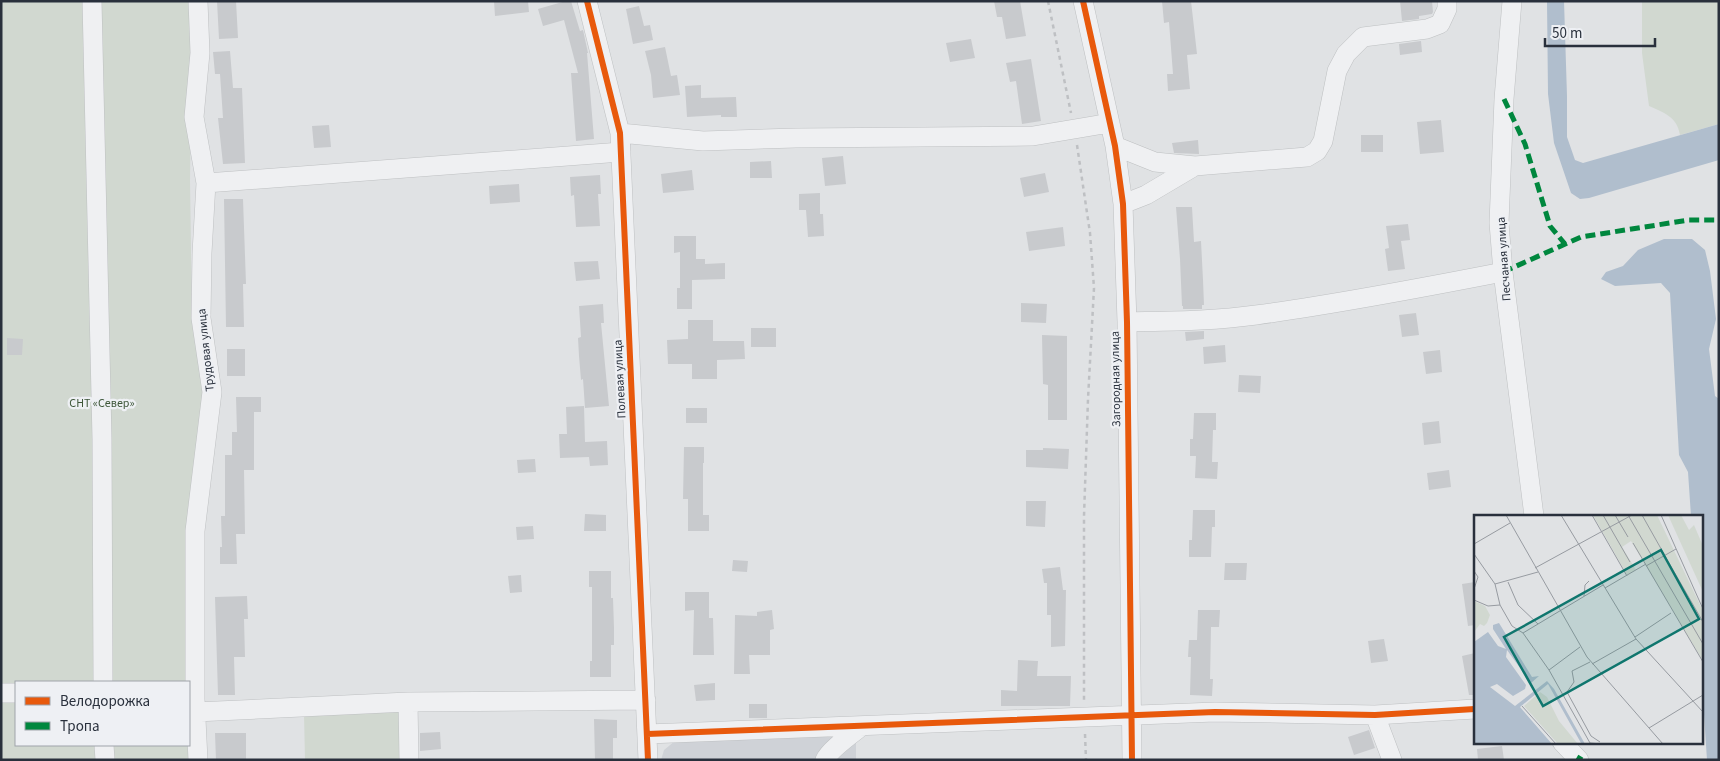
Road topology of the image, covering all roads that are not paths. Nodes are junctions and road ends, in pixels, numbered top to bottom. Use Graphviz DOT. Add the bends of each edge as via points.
graph roads {
  1 [pos="92,1"];
  2 [pos="198,1"];
  3 [pos="587,1"];
  4 [pos="1082,1"];
  5 [pos="1447,1"];
  6 [pos="1512,1"];
  7 [pos="1110,124"];
  8 [pos="620,133"];
  9 [pos="1115,146"];
  10 [pos="621,152"];
  11 [pos="1195,166"];
  12 [pos="206,183"];
  13 [pos="1122,204"];
  14 [pos="1503,272"];
  15 [pos="1127,322"];
  16 [pos="1534,515"];
  17 [pos="103,681"];
  18 [pos="1,693"];
  19 [pos="15,693"];
  20 [pos="646,700"];
  21 [pos="408,702"];
  22 [pos="193,703"];
  23 [pos="1474,708"];
  24 [pos="1131,715"];
  25 [pos="1375,715"];
  26 [pos="862,726"];
  27 [pos="647,734"];
  28 [pos="1564,744"];
  29 [pos="104,746"];
  30 [pos="104,760"];
  31 [pos="198,760"];
  32 [pos="409,760"];
  33 [pos="648,760"];
  34 [pos="825,760"];
  35 [pos="1132,760"];
  36 [pos="1392,760"];
  37 [pos="1579,760"];
  1 -- 17 [label="street" via="102,439"];
  2 -- 12 [label="street, Трудовая улица" via="200,53 194,118"];
  3 -- 8 [label="street, Полевая улица"];
  4 -- 7 [label="street, Загородная улица"];
  5 -- 11 [label="street" via="1440,24 1427,29 1363,37 1346,54 1337,71 1323,141 1317,151 1307,157 1291,159"];
  6 -- 14 [label="street, Песчаная улица" via="1504,99 1500,223"];
  7 -- 8 [label="street" via="1033,136 704,141"];
  7 -- 9 [label="street, Загородная улица"];
  8 -- 10 [label="street, Полевая улица"];
  9 -- 11 [label="street" via="1154,162"];
  9 -- 13 [label="street, Загородная улица"];
  10 -- 12 [label="street"];
  10 -- 20 [label="street, Полевая улица"];
  11 -- 13 [label="street" via="1146,195"];
  12 -- 22 [label="street, Трудовая улица" via="201,318 212,392 195,531"];
  13 -- 15 [label="street, Загородная улица"];
  14 -- 15 [label="street" via="1255,315"];
  14 -- 16 [label="street, Песчаная улица"];
  15 -- 24 [label="street, Загородная улица"];
  18 -- 19 [label="street"];
  20 -- 21 [label="street"];
  20 -- 27 [label="street, Полевая улица"];
  21 -- 22 [label="street"];
  21 -- 32 [label="street"];
  22 -- 31 [label="street, Трудовая улица"];
  23 -- 25 [label="street"];
  24 -- 25 [label="street" via="1215,712"];
  24 -- 26 [label="street"];
  24 -- 35 [label="street, Загородная улица"];
  25 -- 36 [label="street"];
  26 -- 27 [label="street"];
  26 -- 34 [label="street" via="828,753"];
  27 -- 33 [label="street, Полевая улица"];
  28 -- 37 [label="street"];
  29 -- 30 [label="street"];
}
